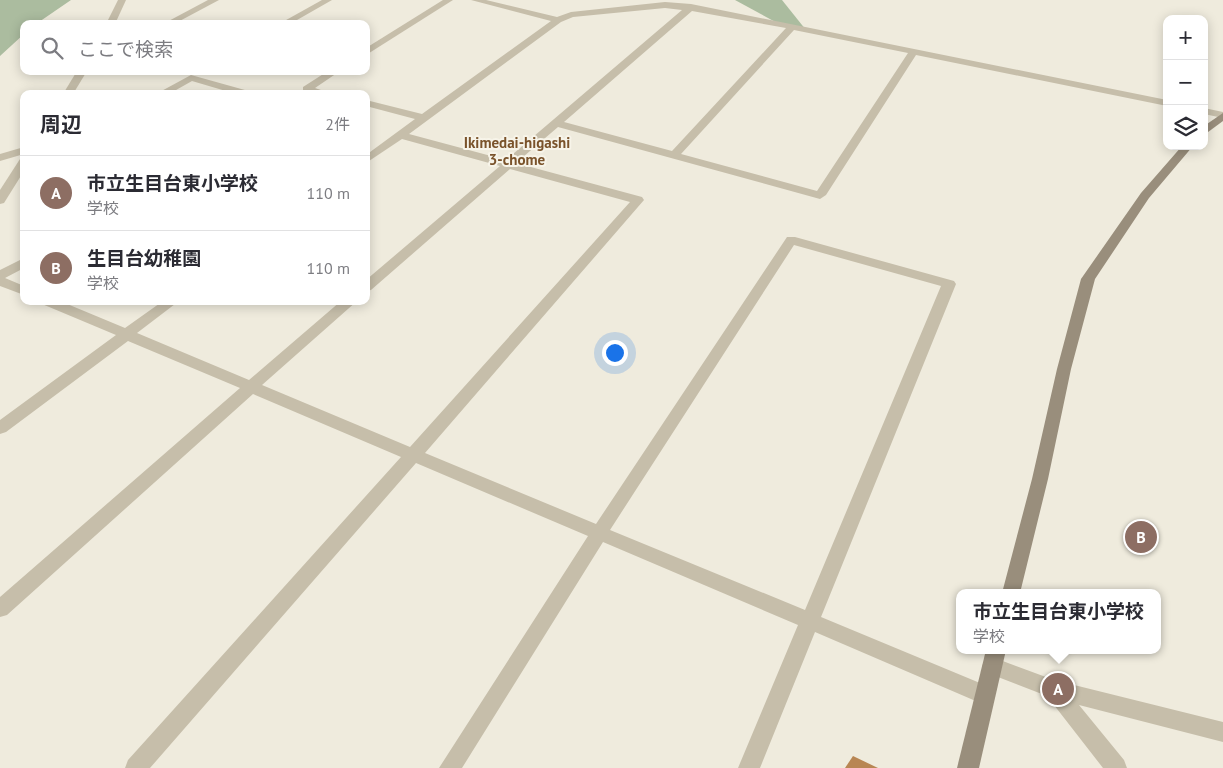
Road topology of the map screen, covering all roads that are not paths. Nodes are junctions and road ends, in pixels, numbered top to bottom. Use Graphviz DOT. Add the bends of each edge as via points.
graph roads {
  1 [pos="122,0"];
  2 [pos="215,0"];
  3 [pos="328,0"];
  4 [pos="449,0"];
  5 [pos="475,0"];
  6 [pos="691,7"];
  7 [pos="112,20"];
  8 [pos="175,20"];
  9 [pos="290,20"];
  10 [pos="558,20"];
  11 [pos="792,27"];
  12 [pos="370,49"];
  13 [pos="914,51"];
  14 [pos="80,75"];
  15 [pos="329,75"];
  16 [pos="70,90"];
  17 [pos="168,90"];
  18 [pos="234,90"];
  19 [pos="311,90"];
  20 [pos="1163,102"];
  21 [pos="370,105"];
  22 [pos="1208,112"];
  23 [pos="1223,115"];
  24 [pos="423,118"];
  25 [pos="556,124"];
  26 [pos="1208,128"];
  27 [pos="400,135"];
  28 [pos="1185,150"];
  29 [pos="20,151"];
  30 [pos="674,156"];
  31 [pos="370,157"];
  32 [pos="0,158"];
  33 [pos="508,164"];
  34 [pos="20,168"];
  35 [pos="0,200"];
  36 [pos="20,264"];
  37 [pos="0,276"];
  38 [pos="0,282"];
  39 [pos="370,284"];
  40 [pos="20,290"];
  41 [pos="57,305"];
  42 [pos="166,305"];
  43 [pos="345,305"];
  44 [pos="126,334"];
  45 [pos="251,386"];
  46 [pos="0,428"];
  47 [pos="413,454"];
  48 [pos="599,533"];
  49 [pos="1012,589"];
  50 [pos="0,610"];
  51 [pos="809,621"];
  52 [pos="994,658"];
  53 [pos="1054,689"];
  54 [pos="985,695"];
  55 [pos="1223,732"];
  56 [pos="136,768"];
  57 [pos="450,768"];
  58 [pos="749,768"];
  59 [pos="968,768"];
  60 [pos="1116,768"];
  1 -- 7 [label="street"];
  2 -- 8 [label="street"];
  3 -- 9 [label="street"];
  4 -- 12 [label="street"];
  5 -- 10 [label="street"];
  6 -- 10 [label="street" via="665,5 571,15"];
  6 -- 11 [label="street"];
  6 -- 25 [label="street"];
  10 -- 24 [label="street"];
  11 -- 13 [label="street"];
  11 -- 30 [label="street"];
  13 -- 20 [label="street"];
  13 -- 30 [label="street" via="820,196"];
  14 -- 16 [label="street"];
  15 -- 19 [label="street" via="307,89"];
  17 -- 18 [label="street" via="190,78"];
  21 -- 24 [label="street"];
  22 -- 23 [label="street"];
  23 -- 26 [label="street"];
  24 -- 27 [label="street"];
  25 -- 30 [label="street"];
  25 -- 33 [label="street"];
  27 -- 31 [label="street"];
  27 -- 33 [label="street"];
  28 -- 49 [label="street" via="1145,196 1088,279"];
  29 -- 32 [label="street"];
  33 -- 39 [label="street"];
  33 -- 47 [label="street" via="638,200"];
  34 -- 35 [label="street"];
  36 -- 37 [label="street"];
  38 -- 40 [label="street"];
  41 -- 44 [label="street"];
  42 -- 44 [label="street"];
  43 -- 45 [label="street"];
  44 -- 45 [label="street"];
  44 -- 46 [label="street"];
  45 -- 47 [label="street"];
  45 -- 50 [label="street"];
  47 -- 48 [label="street"];
  47 -- 56 [label="street"];
  48 -- 51 [label="street"];
  48 -- 51 [label="street" via="791,240 949,284"];
  48 -- 57 [label="street"];
  51 -- 54 [label="street"];
  51 -- 58 [label="street"];
  52 -- 53 [label="street"];
  52 -- 54 [label="street"];
  53 -- 55 [label="street"];
  53 -- 60 [label="street"];
  54 -- 59 [label="street"];
}
